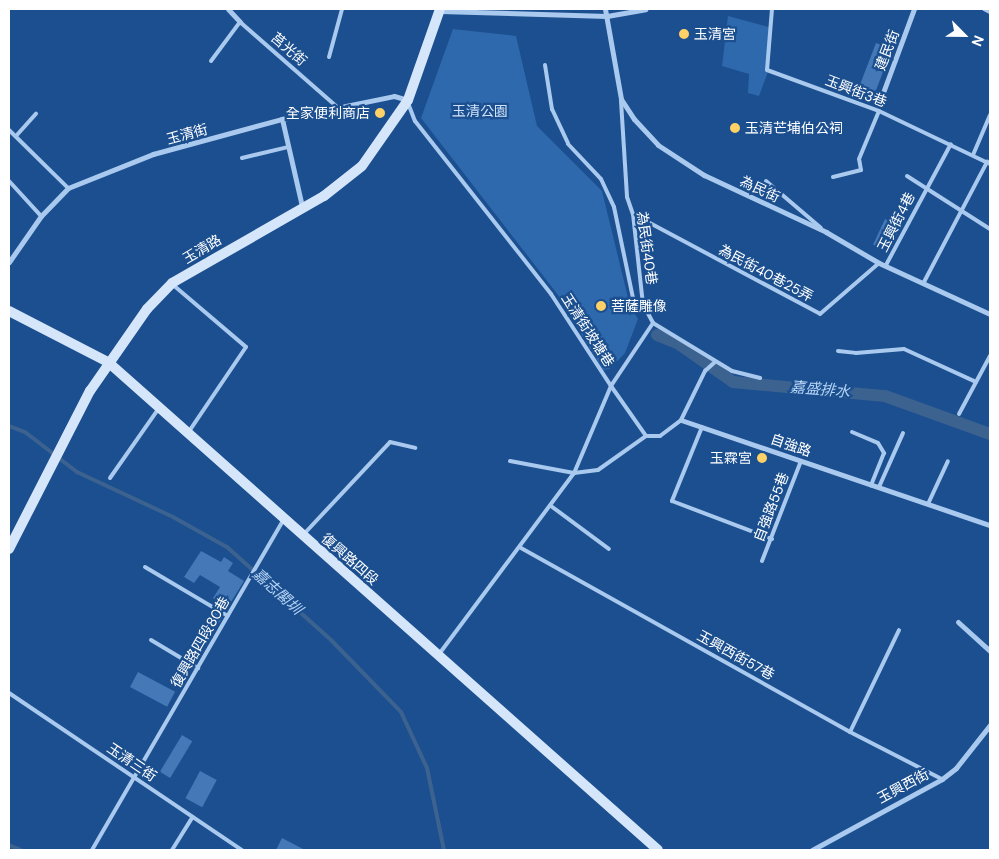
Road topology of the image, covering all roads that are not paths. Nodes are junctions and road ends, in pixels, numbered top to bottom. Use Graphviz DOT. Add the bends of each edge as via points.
graph roads {
  1 [pos="228,9"];
  2 [pos="342,9"];
  3 [pos="437,9"];
  4 [pos="606,9"];
  5 [pos="645,9"];
  6 [pos="772,9"];
  7 [pos="914,9"];
  8 [pos="984,9"];
  9 [pos="990,12"];
  10 [pos="607,16"];
  11 [pos="240,22"];
  12 [pos="329,57"];
  13 [pos="211,61"];
  14 [pos="545,64"];
  15 [pos="881,98"];
  16 [pos="621,99"];
  17 [pos="408,100"];
  18 [pos="336,106"];
  19 [pos="879,111"];
  20 [pos="36,114"];
  21 [pos="990,115"];
  22 [pos="282,119"];
  23 [pos="9,130"];
  24 [pos="16,136"];
  25 [pos="951,144"];
  26 [pos="288,147"];
  27 [pos="973,155"];
  28 [pos="242,158"];
  29 [pos="989,163"];
  30 [pos="907,176"];
  31 [pos="833,177"];
  32 [pos="9,181"];
  33 [pos="766,181"];
  34 [pos="68,188"];
  35 [pos="926,188"];
  36 [pos="302,206"];
  37 [pos="962,210"];
  38 [pos="633,214"];
  39 [pos="41,216"];
  40 [pos="990,229"];
  41 [pos="826,232"];
  42 [pos="9,262"];
  43 [pos="879,263"];
  44 [pos="886,265"];
  45 [pos="924,282"];
  46 [pos="172,283"];
  47 [pos="643,304"];
  48 [pos="9,311"];
  49 [pos="990,314"];
  50 [pos="653,324"];
  51 [pos="838,351"];
  52 [pos="990,356"];
  53 [pos="108,362"];
  54 [pos="715,362"];
  55 [pos="760,378"];
  56 [pos="976,382"];
  57 [pos="611,386"];
  58 [pos="159,408"];
  59 [pos="959,414"];
  60 [pos="681,420"];
  61 [pos="702,427"];
  62 [pos="852,432"];
  63 [pos="188,433"];
  64 [pos="903,434"];
  65 [pos="646,436"];
  66 [pos="415,448"];
  67 [pos="801,460"];
  68 [pos="510,461"];
  69 [pos="948,461"];
  70 [pos="574,473"];
  71 [pos="110,478"];
  72 [pos="871,485"];
  73 [pos="879,487"];
  74 [pos="928,504"];
  75 [pos="551,506"];
  76 [pos="284,518"];
  77 [pos="990,525"];
  78 [pos="303,535"];
  79 [pos="772,539"];
  80 [pos="521,548"];
  81 [pos="609,549"];
  82 [pos="9,550"];
  83 [pos="762,561"];
  84 [pos="145,567"];
  85 [pos="228,616"];
  86 [pos="958,622"];
  87 [pos="899,630"];
  88 [pos="151,640"];
  89 [pos="989,648"];
  90 [pos="438,655"];
  91 [pos="198,668"];
  92 [pos="9,693"];
  93 [pos="990,725"];
  94 [pos="850,732"];
  95 [pos="136,778"];
  96 [pos="942,779"];
  97 [pos="193,817"];
  98 [pos="92,850"];
  99 [pos="172,850"];
  100 [pos="242,850"];
  101 [pos="658,850"];
  102 [pos="812,850"];
  1 -- 11 [label="street, 莒光街"];
  2 -- 12 [label="lane"];
  3 -- 10 [label="street"];
  3 -- 17 [label="street, 玉清路"];
  4 -- 10 [label="street, 為民街"];
  5 -- 10 [label="street"];
  6 -- 19 [label="lane, 玉興街3巷" via="766,70"];
  7 -- 15 [label="street, 建民街"];
  8 -- 9 [label="lane"];
  10 -- 16 [label="street, 為民街"];
  11 -- 13 [label="lane"];
  11 -- 18 [label="lane, 莒光街"];
  14 -- 47 [label="lane" via="552,109 568,144 601,179 614,208 633,298"];
  16 -- 38 [label="lane, 為民街40巷" via="627,197"];
  16 -- 41 [label="street, 為民街" via="658,145 704,175"];
  17 -- 18 [label="street, 玉清街" via="394,96"];
  17 -- 36 [label="street, 玉清路" via="362,166 324,196"];
  17 -- 57 [label="lane, 玉清街坡塘巷" via="415,121 551,294"];
  18 -- 22 [label="street, 玉清街"];
  19 -- 25 [label="lane, 玉興街3巷"];
  19 -- 31 [label="lane" via="859,159 861,170"];
  20 -- 24 [label="lane"];
  21 -- 27 [label="lane"];
  22 -- 26 [label="street"];
  22 -- 34 [label="street, 玉清街" via="153,154"];
  23 -- 24 [label="lane"];
  24 -- 34 [label="lane"];
  25 -- 27 [label="lane, 玉興街3巷"];
  25 -- 35 [label="lane, 玉興街4巷"];
  26 -- 28 [label="lane"];
  26 -- 36 [label="street"];
  27 -- 29 [label="lane, 玉興街3巷"];
  29 -- 37 [label="lane"];
  30 -- 35 [label="lane, 玉興街4巷"];
  32 -- 39 [label="lane"];
  33 -- 41 [label="lane"];
  34 -- 39 [label="street, 玉清街"];
  35 -- 37 [label="lane, 玉興街4巷"];
  35 -- 44 [label="lane, 玉興街4巷"];
  36 -- 46 [label="street, 玉清路"];
  37 -- 40 [label="lane, 玉興街4巷"];
  37 -- 45 [label="lane"];
  38 -- 43 [label="lane, 為民街40巷25弄" via="820,314"];
  38 -- 47 [label="lane, 為民街40巷"];
  39 -- 42 [label="street, 玉清街"];
  41 -- 43 [label="street, 為民街"];
  43 -- 44 [label="street, 為民街"];
  44 -- 45 [label="street, 為民街"];
  45 -- 49 [label="street, 為民街"];
  46 -- 53 [label="street, 玉清路" via="147,309"];
  46 -- 63 [label="lane" via="246,347"];
  47 -- 50 [label="lane, 為民街40巷"];
  48 -- 53 [label="street, 復興路四段"];
  50 -- 54 [label="lane"];
  50 -- 57 [label="lane"];
  51 -- 56 [label="lane" via="856,353 904,349"];
  52 -- 56 [label="lane"];
  53 -- 58 [label="street, 復興路四段"];
  53 -- 82 [label="street, 玉清路"];
  54 -- 55 [label="lane" via="732,371"];
  54 -- 60 [label="lane" via="705,371"];
  56 -- 59 [label="lane"];
  57 -- 65 [label="lane"];
  57 -- 70 [label="lane, 玉清街坡塘巷"];
  58 -- 63 [label="street, 復興路四段"];
  58 -- 71 [label="lane"];
  60 -- 61 [label="street, 自強路"];
  60 -- 65 [label="lane" via="660,436"];
  61 -- 67 [label="street, 自強路"];
  61 -- 79 [label="lane" via="672,501"];
  62 -- 72 [label="lane" via="878,443 884,452"];
  63 -- 76 [label="street, 復興路四段"];
  64 -- 73 [label="lane"];
  65 -- 70 [label="lane" via="598,470"];
  66 -- 78 [label="lane" via="390,442"];
  67 -- 72 [label="street, 自強路"];
  67 -- 79 [label="lane, 自強路55巷"];
  68 -- 70 [label="lane"];
  69 -- 74 [label="lane"];
  70 -- 75 [label="lane, 玉清街坡塘巷"];
  72 -- 73 [label="street, 自強路"];
  73 -- 74 [label="street, 自強路"];
  74 -- 77 [label="street, 自強路"];
  75 -- 80 [label="lane, 玉清街坡塘巷"];
  75 -- 81 [label="lane"];
  76 -- 78 [label="street, 復興路四段"];
  76 -- 85 [label="lane, 復興路四段80巷"];
  78 -- 90 [label="street, 復興路四段"];
  79 -- 83 [label="lane, 自強路55巷"];
  80 -- 90 [label="lane, 玉清街坡塘巷"];
  80 -- 94 [label="lane, 玉興西街57巷"];
  84 -- 85 [label="lane"];
  85 -- 91 [label="lane, 復興路四段80巷"];
  86 -- 89 [label="street"];
  87 -- 94 [label="lane"];
  88 -- 91 [label="lane"];
  90 -- 101 [label="street, 復興路四段"];
  91 -- 95 [label="lane, 復興路四段80巷"];
  92 -- 95 [label="lane, 玉清三街"];
  93 -- 96 [label="street, 玉興西街" via="956,768"];
  94 -- 96 [label="lane, 玉興西街57巷"];
  95 -- 97 [label="lane, 玉清三街"];
  95 -- 98 [label="lane, 復興路四段80巷"];
  96 -- 102 [label="street, 玉興西街"];
  97 -- 99 [label="lane"];
  97 -- 100 [label="lane, 玉清三街"];
}
